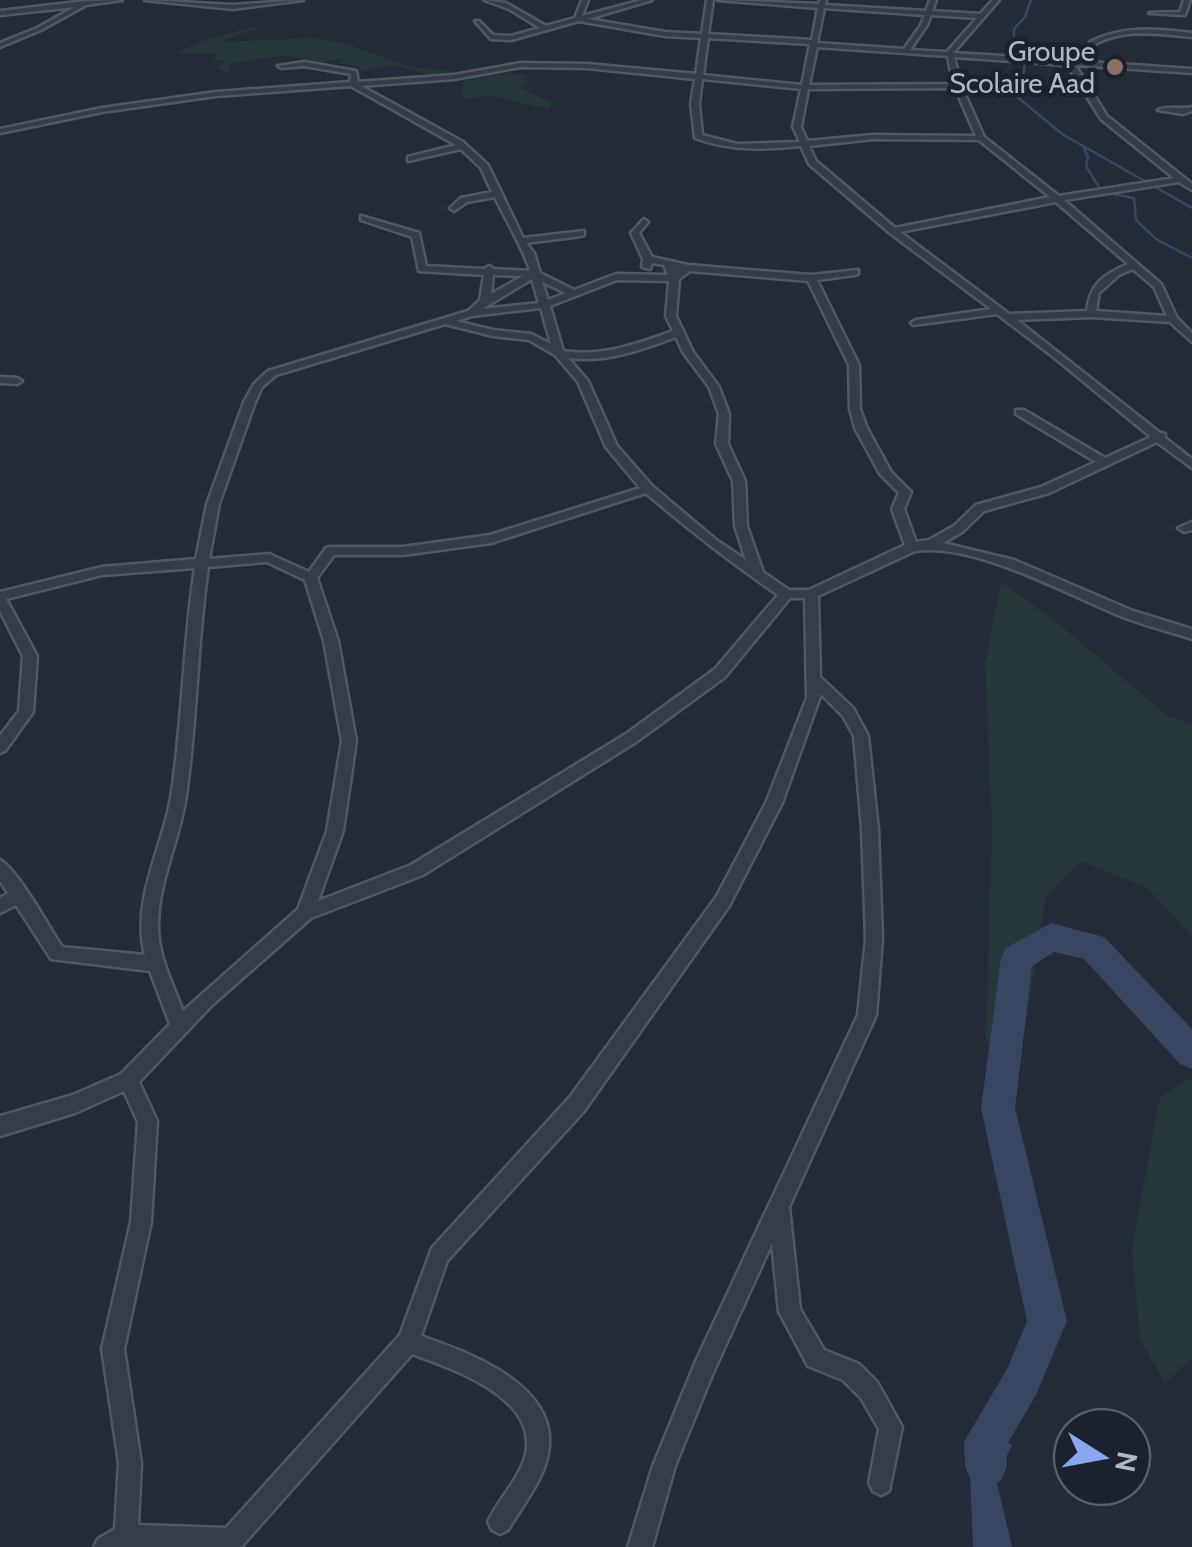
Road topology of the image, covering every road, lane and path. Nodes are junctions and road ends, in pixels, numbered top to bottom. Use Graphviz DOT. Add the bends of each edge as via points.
graph roads {
  1 [pos="119,0"];
  2 [pos="148,0"];
  3 [pos="300,0"];
  4 [pos="488,0"];
  5 [pos="586,0"];
  6 [pos="649,0"];
  7 [pos="710,0"];
  8 [pos="720,0"];
  9 [pos="933,0"];
  10 [pos="996,0"];
  11 [pos="1187,0"];
  12 [pos="88,1"];
  13 [pos="1143,3"];
  14 [pos="823,4"];
  15 [pos="0,13"];
  16 [pos="1152,13"];
  17 [pos="930,14"];
  18 [pos="979,16"];
  19 [pos="578,19"];
  20 [pos="477,22"];
  21 [pos="545,28"];
  22 [pos="1156,31"];
  23 [pos="1192,36"];
  24 [pos="702,37"];
  25 [pos="813,44"];
  26 [pos="0,45"];
  27 [pos="907,49"];
  28 [pos="950,52"];
  29 [pos="1064,59"];
  30 [pos="1086,61"];
  31 [pos="281,66"];
  32 [pos="1192,71"];
  33 [pos="698,80"];
  34 [pos="354,85"];
  35 [pos="957,85"];
  36 [pos="803,87"];
  37 [pos="1189,105"];
  38 [pos="1162,110"];
  39 [pos="1192,120"];
  40 [pos="0,131"];
  41 [pos="981,138"];
  42 [pos="801,142"];
  43 [pos="462,146"];
  44 [pos="411,159"];
  45 [pos="1180,178"];
  46 [pos="1192,188"];
  47 [pos="498,194"];
  48 [pos="1060,200"];
  49 [pos="454,208"];
  50 [pos="364,218"];
  51 [pos="644,222"];
  52 [pos="512,228"];
  53 [pos="893,231"];
  54 [pos="495,232"];
  55 [pos="581,234"];
  56 [pos="521,242"];
  57 [pos="648,259"];
  58 [pos="668,264"];
  59 [pos="1134,264"];
  60 [pos="688,268"];
  61 [pos="489,270"];
  62 [pos="855,272"];
  63 [pos="534,274"];
  64 [pos="636,278"];
  65 [pos="674,278"];
  66 [pos="810,278"];
  67 [pos="574,293"];
  68 [pos="485,301"];
  69 [pos="543,306"];
  70 [pos="471,313"];
  71 [pos="1003,314"];
  72 [pos="1091,314"];
  73 [pos="1173,319"];
  74 [pos="442,320"];
  75 [pos="916,322"];
  76 [pos="678,333"];
  77 [pos="1192,339"];
  78 [pos="560,353"];
  79 [pos="0,380"];
  80 [pos="17,381"];
  81 [pos="1020,412"];
  82 [pos="1161,436"];
  83 [pos="1104,462"];
  84 [pos="1192,464"];
  85 [pos="648,489"];
  86 [pos="932,544"];
  87 [pos="912,547"];
  88 [pos="202,564"];
  89 [pos="758,577"];
  90 [pos="311,578"];
  91 [pos="786,594"];
  92 [pos="811,594"];
  93 [pos="0,598"];
  94 [pos="1192,634"];
  95 [pos="813,678"];
  96 [pos="0,747"];
  97 [pos="0,867"];
  98 [pos="20,895"];
  99 [pos="0,906"];
  100 [pos="304,912"];
  101 [pos="156,964"];
  102 [pos="180,1026"];
  103 [pos="128,1080"];
  104 [pos="0,1126"];
  105 [pos="778,1204"];
  106 [pos="408,1342"];
  107 [pos="881,1483"];
  108 [pos="500,1522"];
  109 [pos="116,1541"];
  110 [pos="231,1544"];
  111 [pos="640,1547"];
  1 -- 12 [label="street"];
  2 -- 3 [label="street" via="233,7"];
  4 -- 21 [label="street" via="512,4 528,22"];
  5 -- 19 [label="street"];
  6 -- 19 [label="street"];
  7 -- 24 [label="street"];
  8 -- 14 [label="street"];
  9 -- 17 [label="street"];
  10 -- 18 [label="street"];
  11 -- 16 [label="street" via="1183,14"];
  12 -- 15 [label="street"];
  12 -- 26 [label="street"];
  13 -- 16 [label="street"];
  14 -- 17 [label="street"];
  14 -- 25 [label="street"];
  16 -- 22 [label="street"];
  17 -- 18 [label="street"];
  17 -- 27 [label="street"];
  18 -- 28 [label="street"];
  19 -- 21 [label="street"];
  19 -- 24 [label="street"];
  20 -- 21 [label="street" via="500,38"];
  22 -- 23 [label="street"];
  22 -- 30 [label="street" via="1105,36 1092,43"];
  24 -- 25 [label="street"];
  24 -- 33 [label="street"];
  25 -- 27 [label="street"];
  25 -- 36 [label="street"];
  27 -- 28 [label="street"];
  28 -- 29 [label="street"];
  28 -- 35 [label="street"];
  29 -- 30 [label="street"];
  29 -- 45 [label="street" via="1104,117"];
  30 -- 32 [label="street"];
  31 -- 34 [label="street" via="354,72"];
  33 -- 34 [label="street" via="534,65"];
  33 -- 36 [label="street"];
  33 -- 42 [label="street" via="698,136 724,146"];
  34 -- 40 [label="street" via="216,94"];
  34 -- 43 [label="street"];
  35 -- 36 [label="street"];
  35 -- 41 [label="street"];
  36 -- 42 [label="street"];
  37 -- 38 [label="street"];
  37 -- 39 [label="street"];
  41 -- 42 [label="street"];
  41 -- 48 [label="street"];
  42 -- 53 [label="street" via="812,162"];
  43 -- 44 [label="street"];
  43 -- 47 [label="street" via="485,168"];
  45 -- 46 [label="street"];
  45 -- 48 [label="street"];
  47 -- 49 [label="street"];
  47 -- 52 [label="street"];
  48 -- 53 [label="street"];
  48 -- 59 [label="street"];
  50 -- 61 [label="street" via="416,235 422,269"];
  51 -- 57 [label="street" via="635,233"];
  52 -- 54 [label="street"];
  52 -- 56 [label="street"];
  53 -- 71 [label="street"];
  55 -- 56 [label="street"];
  56 -- 63 [label="street"];
  57 -- 58 [label="street"];
  57 -- 64 [label="street" via="646,272"];
  58 -- 60 [label="street"];
  58 -- 65 [label="street"];
  59 -- 72 [label="street" via="1094,292"];
  59 -- 73 [label="street" via="1158,286"];
  60 -- 65 [label="street"];
  60 -- 66 [label="street"];
  61 -- 63 [label="street"];
  61 -- 68 [label="street"];
  62 -- 66 [label="street"];
  63 -- 67 [label="street"];
  63 -- 68 [label="street"];
  63 -- 69 [label="street"];
  64 -- 65 [label="street"];
  64 -- 67 [label="street" via="608,278"];
  65 -- 76 [label="street" via="671,316"];
  66 -- 87 [label="street" via="854,365 862,428 886,474 905,492 898,510"];
  67 -- 69 [label="street"];
  68 -- 70 [label="street"];
  69 -- 70 [label="street"];
  69 -- 78 [label="street"];
  70 -- 74 [label="street"];
  71 -- 72 [label="street"];
  71 -- 75 [label="street"];
  71 -- 82 [label="street"];
  72 -- 73 [label="street"];
  73 -- 77 [label="street"];
  74 -- 78 [label="street" via="531,337"];
  74 -- 88 [label="street" via="262,379 214,499"];
  76 -- 78 [label="street" via="619,352"];
  76 -- 89 [label="street" via="724,414 722,444 739,482 741,526"];
  78 -- 85 [label="street" via="583,381 612,448"];
  79 -- 80 [label="street"];
  81 -- 83 [label="street"];
  82 -- 83 [label="street"];
  82 -- 84 [label="street"];
  83 -- 86 [label="street" via="1045,490 980,508"];
  85 -- 89 [label="street"];
  85 -- 90 [label="street" via="490,540 403,551 330,551"];
  86 -- 87 [label="street"];
  86 -- 94 [label="street" via="1010,563"];
  87 -- 92 [label="street"];
  88 -- 90 [label="street" via="269,558"];
  88 -- 93 [label="street" via="102,571"];
  88 -- 101 [label="street" via="178,803 147,941"];
  89 -- 91 [label="street"];
  90 -- 100 [label="street" via="349,741 335,831"];
  91 -- 92 [label="street"];
  91 -- 100 [label="street" via="720,673 632,738 417,870"];
  92 -- 95 [label="street"];
  93 -- 96 [label="street" via="30,656 26,712"];
  95 -- 105 [label="street" via="848,712 861,736 874,939 867,1015"];
  95 -- 106 [label="street" via="814,698 774,803 723,902 577,1104 439,1255"];
  97 -- 98 [label="street"];
  98 -- 99 [label="street"];
  98 -- 101 [label="street" via="57,954"];
  100 -- 102 [label="street"];
  101 -- 102 [label="street"];
  102 -- 103 [label="street"];
  103 -- 104 [label="street"];
  103 -- 109 [label="street" via="148,1122 141,1222 113,1349 130,1463"];
  105 -- 107 [label="street" via="790,1312 816,1358 851,1372 891,1427"];
  105 -- 111 [label="street" via="671,1450"];
  106 -- 108 [label="street" via="473,1364 521,1400 539,1432 537,1454"];
  106 -- 110 [label="street"];
  109 -- 110 [label="street"];
}
